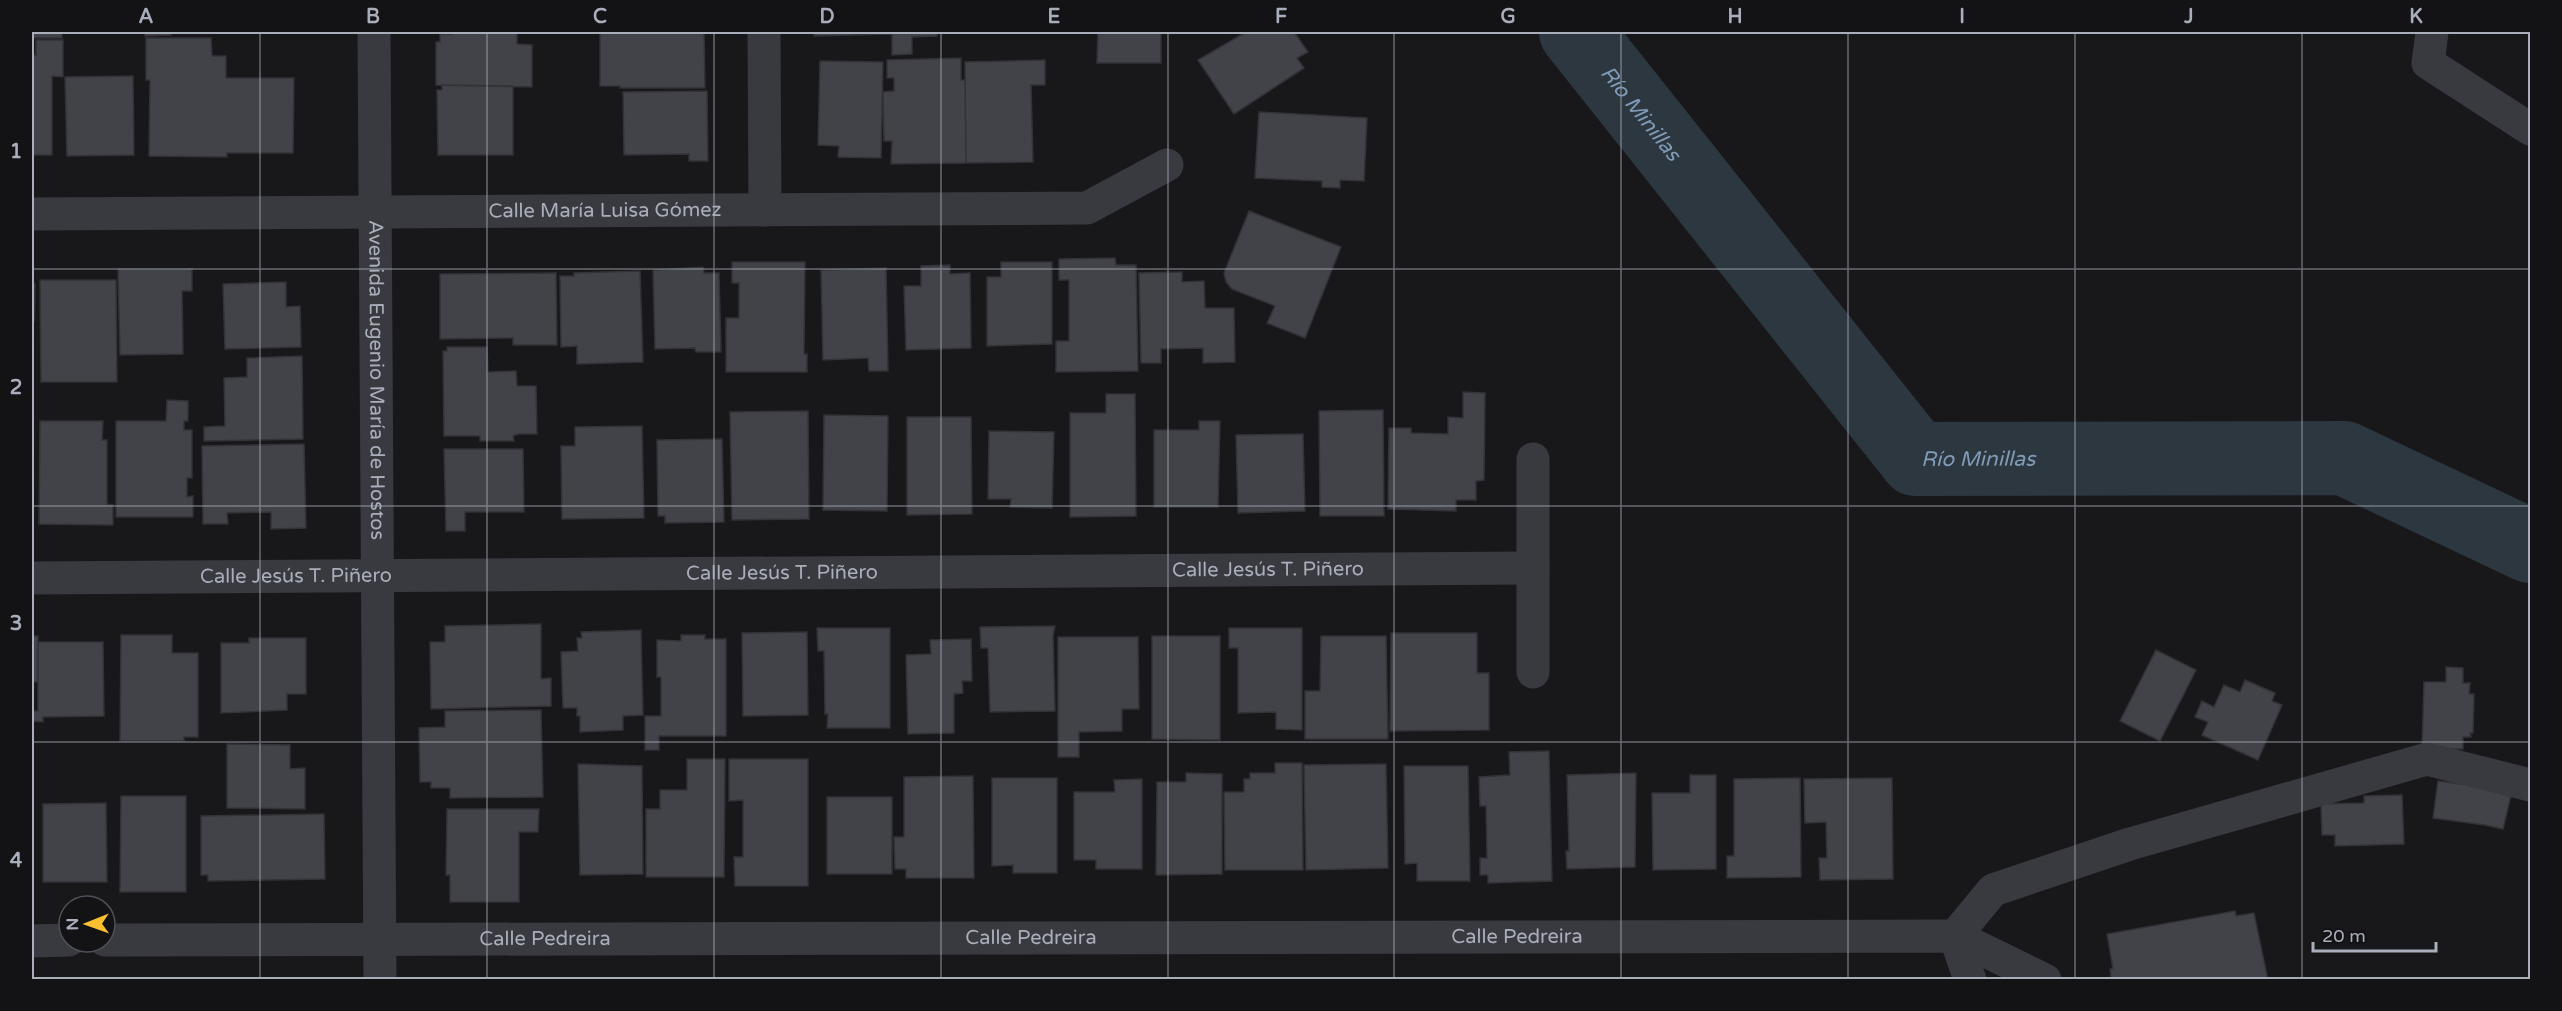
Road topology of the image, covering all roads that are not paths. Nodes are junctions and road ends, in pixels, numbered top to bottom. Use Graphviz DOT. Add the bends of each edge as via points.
graph roads {
  1 [pos="374,32"];
  2 [pos="764,32"];
  3 [pos="2432,32"];
  4 [pos="2530,129"];
  5 [pos="1167,165"];
  6 [pos="765,210"];
  7 [pos="374,212"];
  8 [pos="32,214"];
  9 [pos="1533,459"];
  10 [pos="1533,568"];
  11 [pos="377,576"];
  12 [pos="32,578"];
  13 [pos="1533,672"];
  14 [pos="2530,785"];
  15 [pos="1955,936"];
  16 [pos="380,939"];
  17 [pos="57,940"];
  18 [pos="117,940"];
  19 [pos="32,941"];
  20 [pos="380,980"];
  21 [pos="1970,980"];
  22 [pos="2045,980"];
  1 -- 7 [label="street, Avenida Eugenio María de Hostos"];
  2 -- 6 [label="street"];
  3 -- 4 [label="street" via="2428,63"];
  5 -- 6 [label="street, Calle María Luisa Gómez" via="1087,208"];
  6 -- 7 [label="street, Calle María Luisa Gómez"];
  7 -- 8 [label="street, Calle María Luisa Gómez"];
  7 -- 11 [label="street, Avenida Eugenio María de Hostos"];
  9 -- 10 [label="street"];
  10 -- 11 [label="street, Calle Jesús T. Piñero"];
  10 -- 13 [label="street"];
  11 -- 12 [label="street, Calle Jesús T. Piñero"];
  11 -- 16 [label="street, Avenida Eugenio María de Hostos"];
  14 -- 15 [label="street" via="2427,759 2130,844 1993,890"];
  15 -- 16 [label="street, Calle Pedreira"];
  15 -- 21 [label="street"];
  15 -- 22 [label="street"];
  16 -- 18 [label="street, Calle Pedreira"];
  16 -- 20 [label="street, Avenida Eugenio María de Hostos"];
  17 -- 19 [label="street"];
}
